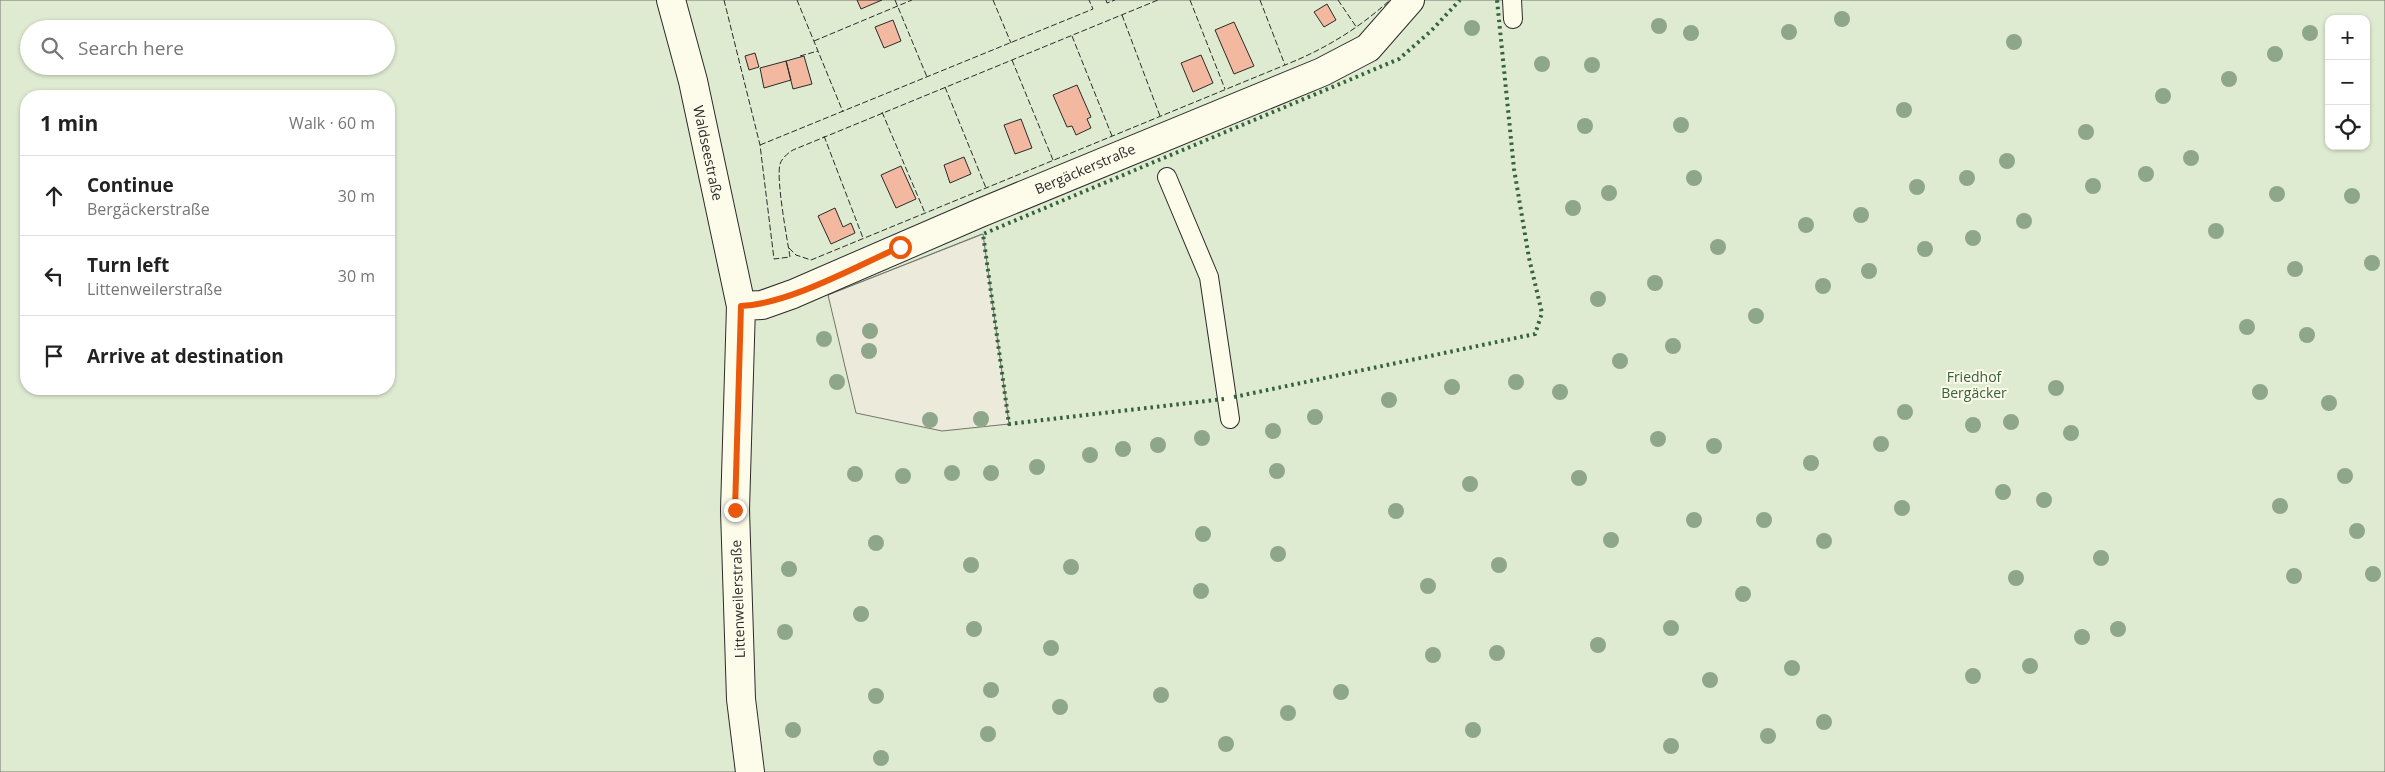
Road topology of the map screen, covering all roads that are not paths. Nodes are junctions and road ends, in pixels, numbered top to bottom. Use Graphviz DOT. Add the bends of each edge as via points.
graph roads {
  1 [pos="671,0"];
  2 [pos="1410,0"];
  3 [pos="1512,0"];
  4 [pos="1513,19"];
  5 [pos="1167,177"];
  6 [pos="741,306"];
  7 [pos="1230,419"];
  8 [pos="750,772"];
  1 -- 6 [label="street, Waldseestraße" via="693,81"];
  2 -- 6 [label="street, Bergäckerstraße" via="1368,48 1322,72 792,294 762,305"];
  3 -- 4 [label="lane"];
  5 -- 7 [label="lane" via="1209,277"];
  6 -- 8 [label="street, Littenweilerstraße" via="735,510 742,699"];
}
